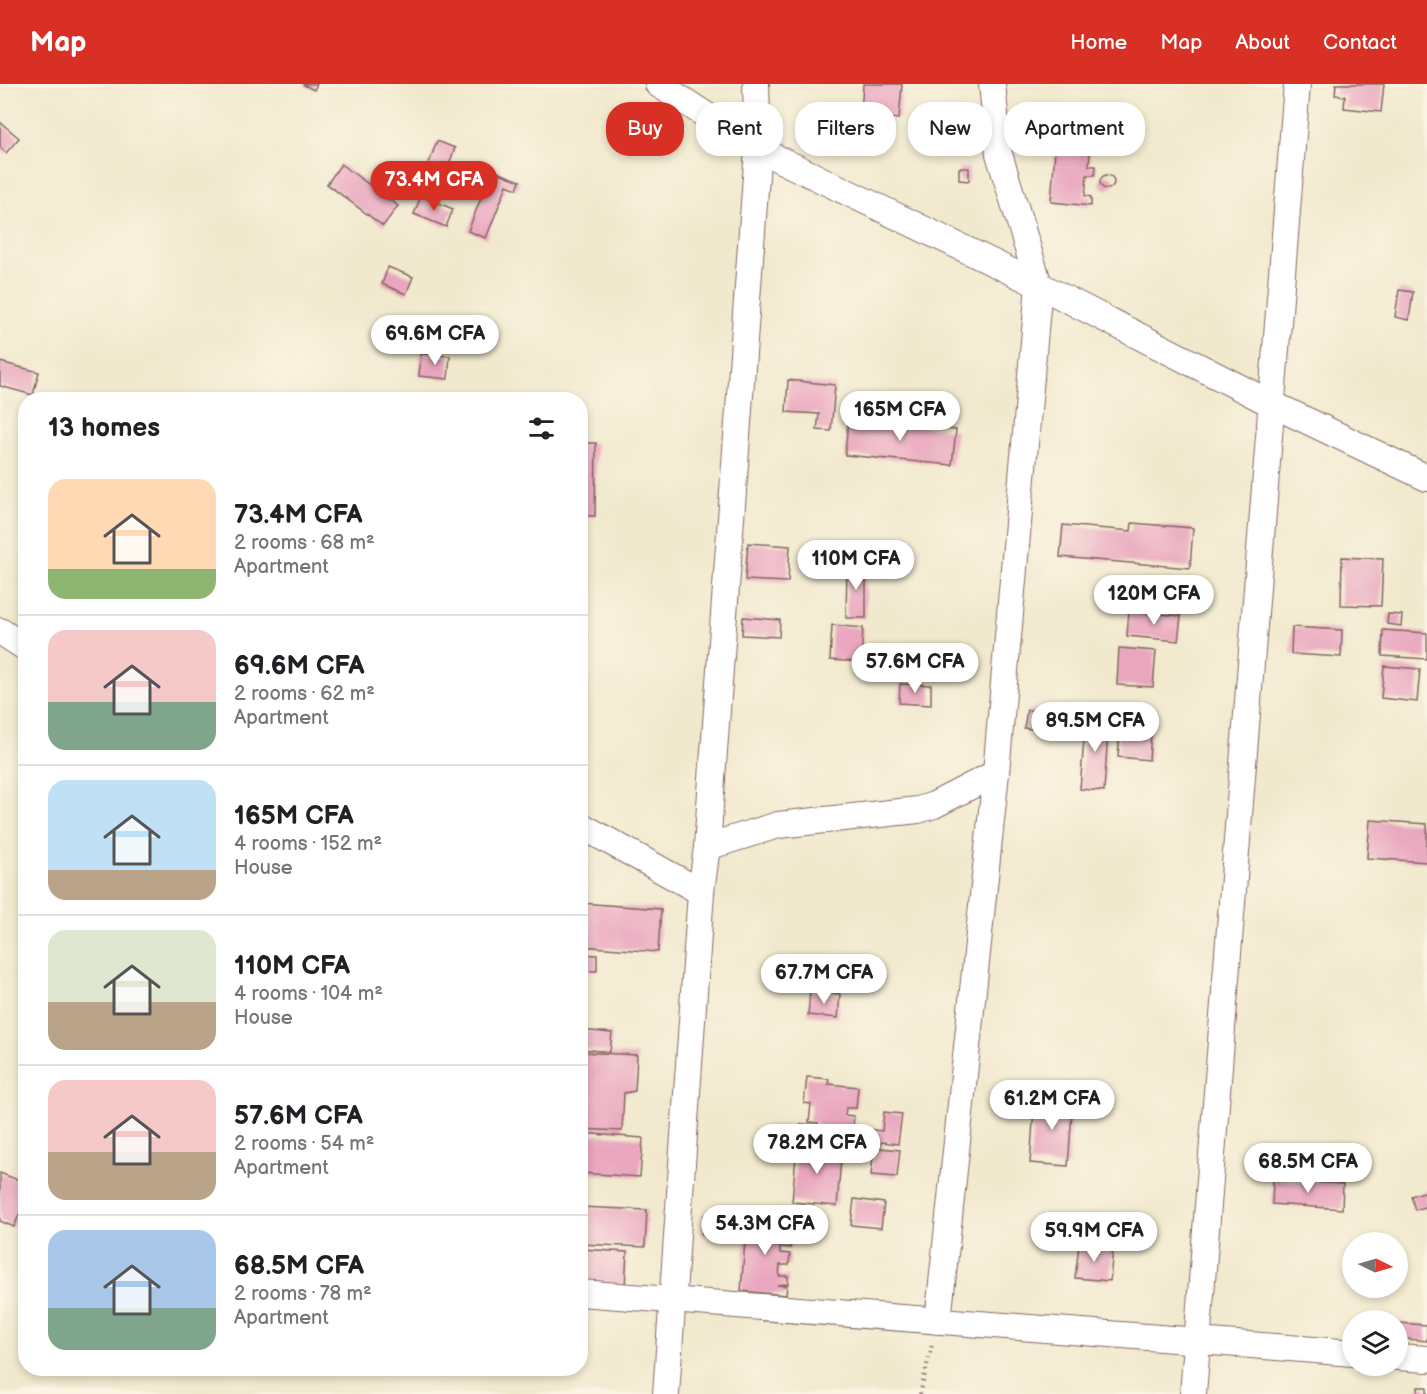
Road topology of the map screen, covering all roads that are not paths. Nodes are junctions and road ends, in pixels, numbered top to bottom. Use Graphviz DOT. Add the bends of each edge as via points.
graph roads {
  1 [pos="658,84"];
  2 [pos="756,84"];
  3 [pos="992,84"];
  4 [pos="1297,84"];
  5 [pos="757,102"];
  6 [pos="696,109"];
  7 [pos="757,156"];
  8 [pos="772,156"];
  9 [pos="1039,285"];
  10 [pos="1272,404"];
  11 [pos="1427,478"];
  12 [pos="0,630"];
  13 [pos="18,642"];
  14 [pos="996,773"];
  15 [pos="588,829"];
  16 [pos="707,847"];
  17 [pos="701,892"];
  18 [pos="588,1294"];
  19 [pos="673,1300"];
  20 [pos="938,1321"];
  21 [pos="1197,1341"];
  22 [pos="1342,1352"];
  23 [pos="1408,1358"];
  24 [pos="1427,1359"];
  25 [pos="666,1394"];
  26 [pos="1193,1394"];
  1 -- 6 [label="street"];
  2 -- 5 [label="street"];
  3 -- 9 [label="street" via="999,154"];
  4 -- 10 [label="street"];
  7 -- 16 [label="street"];
  8 -- 9 [label="street"];
  9 -- 10 [label="street"];
  9 -- 14 [label="street"];
  10 -- 11 [label="street"];
  10 -- 21 [label="street"];
  12 -- 13 [label="street"];
  14 -- 16 [label="street" via="918,810 778,825"];
  14 -- 20 [label="street"];
  15 -- 17 [label="street"];
  16 -- 17 [label="street"];
  17 -- 19 [label="street"];
  18 -- 19 [label="street"];
  19 -- 20 [label="street"];
  19 -- 25 [label="street"];
  20 -- 21 [label="street"];
  21 -- 22 [label="street"];
  21 -- 26 [label="street"];
  23 -- 24 [label="street"];
}
